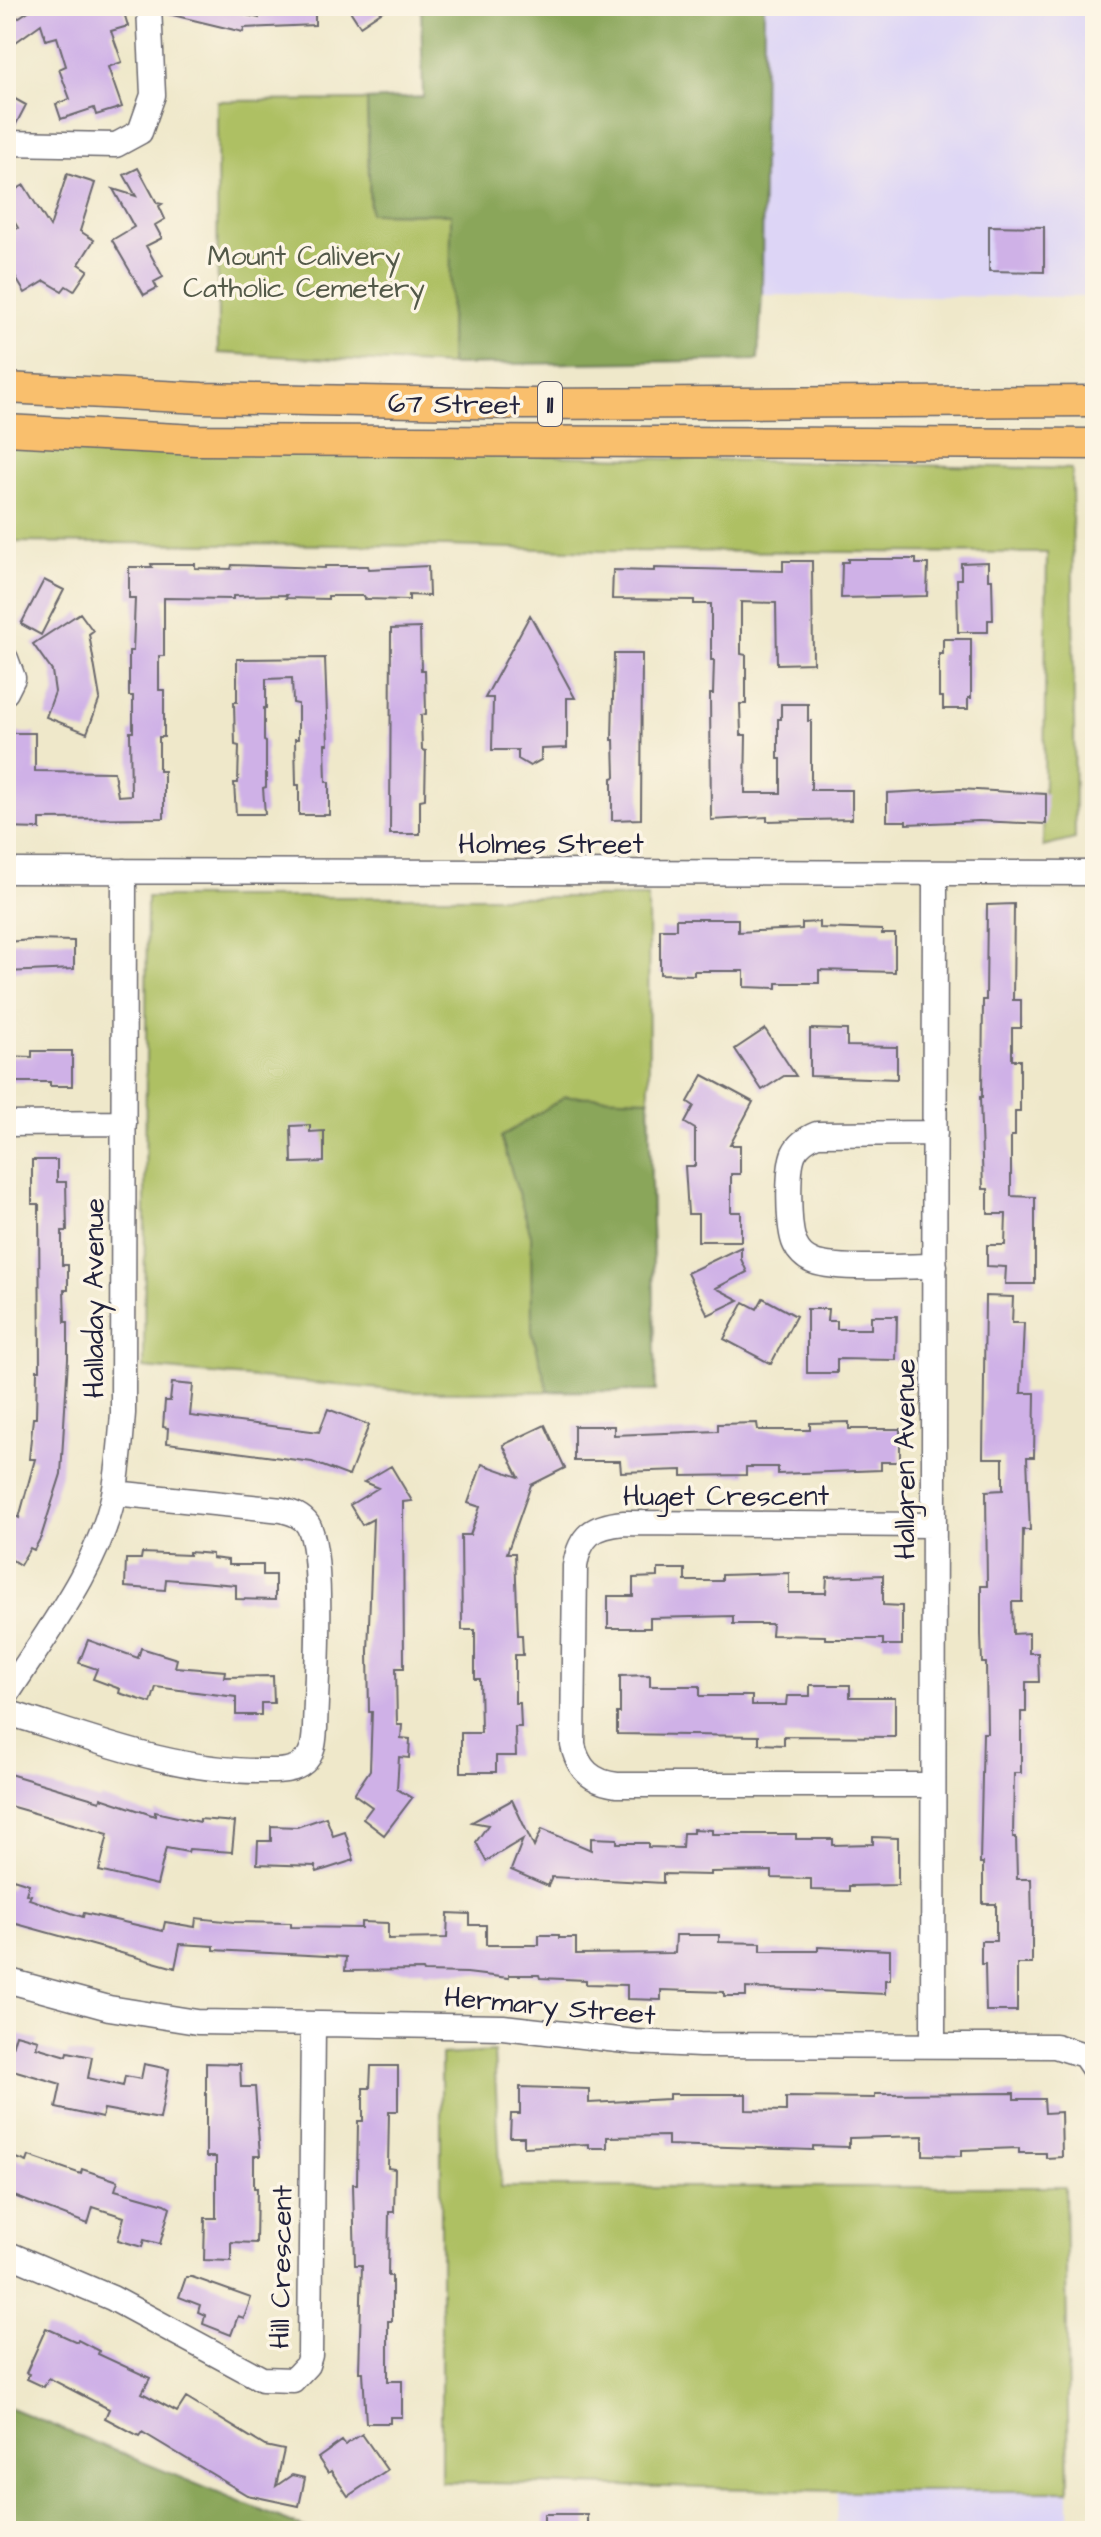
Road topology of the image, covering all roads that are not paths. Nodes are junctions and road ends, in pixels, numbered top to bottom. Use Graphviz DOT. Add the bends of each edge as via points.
graph roads {
  1 [pos="149,6"];
  2 [pos="6,143"];
  3 [pos="6,388"];
  4 [pos="1095,401"];
  5 [pos="6,430"];
  6 [pos="1095,444"];
  7 [pos="6,659"];
  8 [pos="6,692"];
  9 [pos="6,871"];
  10 [pos="124,871"];
  11 [pos="935,873"];
  12 [pos="1095,873"];
  13 [pos="124,1123"];
  14 [pos="6,1124"];
  15 [pos="935,1133"];
  16 [pos="935,1266"];
  17 [pos="114,1493"];
  18 [pos="934,1525"];
  19 [pos="6,1696"];
  20 [pos="6,1712"];
  21 [pos="933,1785"];
  22 [pos="6,1980"];
  23 [pos="313,2025"];
  24 [pos="933,2045"];
  25 [pos="1093,2066"];
  26 [pos="6,2253"];
  1 -- 2 [label="street" via="153,95 140,132 116,145"];
  3 -- 4 [label="main road, 67 Street / 11" via="524,404"];
  5 -- 6 [label="main road, 67 Street / 11" via="197,440"];
  7 -- 8 [label="street" via="13,678"];
  9 -- 10 [label="street, Holmes Street"];
  10 -- 11 [label="street, Holmes Street"];
  10 -- 13 [label="street, Halladay Avenue"];
  11 -- 12 [label="street, Holmes Street"];
  11 -- 15 [label="street, Hallgren Avenue"];
  13 -- 14 [label="street"];
  13 -- 17 [label="street, Halladay Avenue" via="123,1413"];
  15 -- 16 [label="street, Hallgren Avenue"];
  15 -- 16 [label="street" via="817,1134 795,1150 791,1171 792,1232 805,1256 836,1265"];
  16 -- 18 [label="street, Hallgren Avenue"];
  17 -- 19 [label="street, Halladay Avenue" via="82,1576"];
  17 -- 20 [label="street" via="282,1510 307,1524 317,1554 312,1751 302,1764 285,1771 194,1767"];
  18 -- 21 [label="street, Hallgren Avenue"];
  18 -- 21 [label="street, Huget Crescent" via="624,1523 590,1533 577,1551 575,1566 573,1745 579,1765 606,1784"];
  21 -- 24 [label="street, Hallgren Avenue"];
  22 -- 23 [label="street, Hermary Street" via="109,2008 182,2020"];
  23 -- 24 [label="street, Hermary Street" via="503,2027 677,2045"];
  23 -- 26 [label="street, Hill Crescent" via="310,2355 293,2380 262,2379 112,2298"];
  24 -- 25 [label="street, Hermary Street" via="1055,2046 1076,2051"];
}
